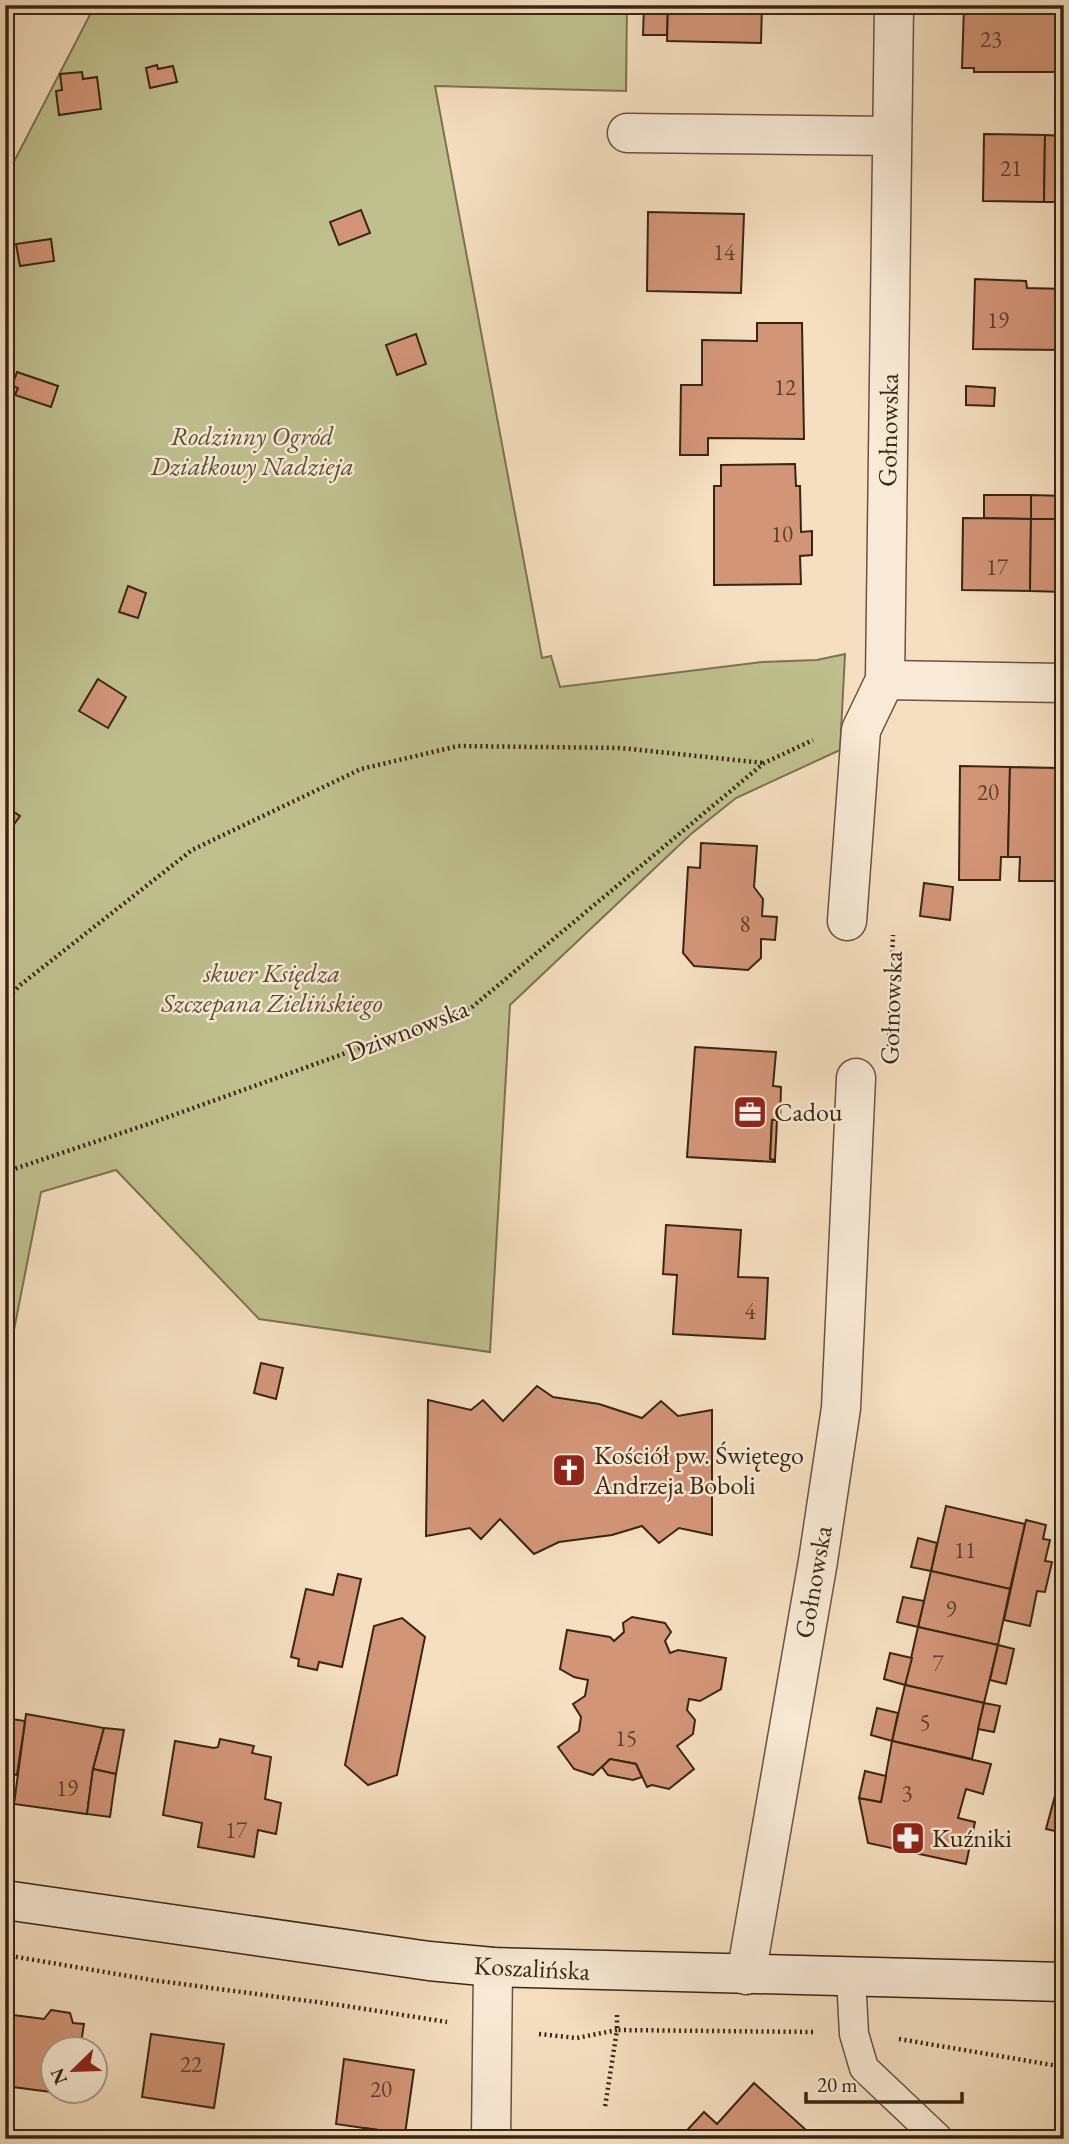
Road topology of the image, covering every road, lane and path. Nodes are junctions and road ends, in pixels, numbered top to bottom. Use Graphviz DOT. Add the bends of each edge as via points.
graph roads {
  1 [pos="894,5"];
  2 [pos="627,133"];
  3 [pos="891,136"];
  4 [pos="885,680"];
  5 [pos="1064,682"];
  6 [pos="861,730"];
  7 [pos="764,763"];
  8 [pos="847,921"];
  9 [pos="5,1001"];
  10 [pos="856,1078"];
  11 [pos="5,1172"];
  12 [pos="5,1900"];
  13 [pos="5,1955"];
  14 [pos="493,1967"];
  15 [pos="746,1975"];
  16 [pos="850,1977"];
  17 [pos="1064,1982"];
  18 [pos="617,2010"];
  19 [pos="456,2023"];
  20 [pos="617,2030"];
  21 [pos="820,2032"];
  22 [pos="532,2033"];
  23 [pos="894,2039"];
  24 [pos="1064,2067"];
  25 [pos="605,2107"];
  26 [pos="491,2139"];
  27 [pos="939,2139"];
  1 -- 3 [label="street, Gołnowska"];
  2 -- 3 [label="street"];
  3 -- 4 [label="street, Gołnowska"];
  4 -- 5 [label="street"];
  4 -- 6 [label="street, Gołnowska"];
  6 -- 7 [label="path, Dziwnowska" via="818,738"];
  6 -- 8 [label="street, Gołnowska"];
  7 -- 9 [label="path" via="621,748 458,746 361,769 192,850"];
  7 -- 11 [label="path, Dziwnowska" via="471,1008"];
  8 -- 10 [label="path, Gołnowska" via="893,921 888,1078"];
  10 -- 15 [label="street, Gołnowska" via="841,1408"];
  12 -- 14 [label="street, Koszalińska"];
  13 -- 19 [label="path"];
  14 -- 15 [label="street, Koszalińska"];
  14 -- 26 [label="street"];
  15 -- 16 [label="street, Koszalińska"];
  16 -- 17 [label="street, Koszalińska"];
  16 -- 27 [label="lane" via="854,2034 863,2068"];
  18 -- 20 [label="path"];
  20 -- 21 [label="path"];
  20 -- 22 [label="path" via="577,2038"];
  20 -- 25 [label="path"];
  23 -- 24 [label="path"];
}
